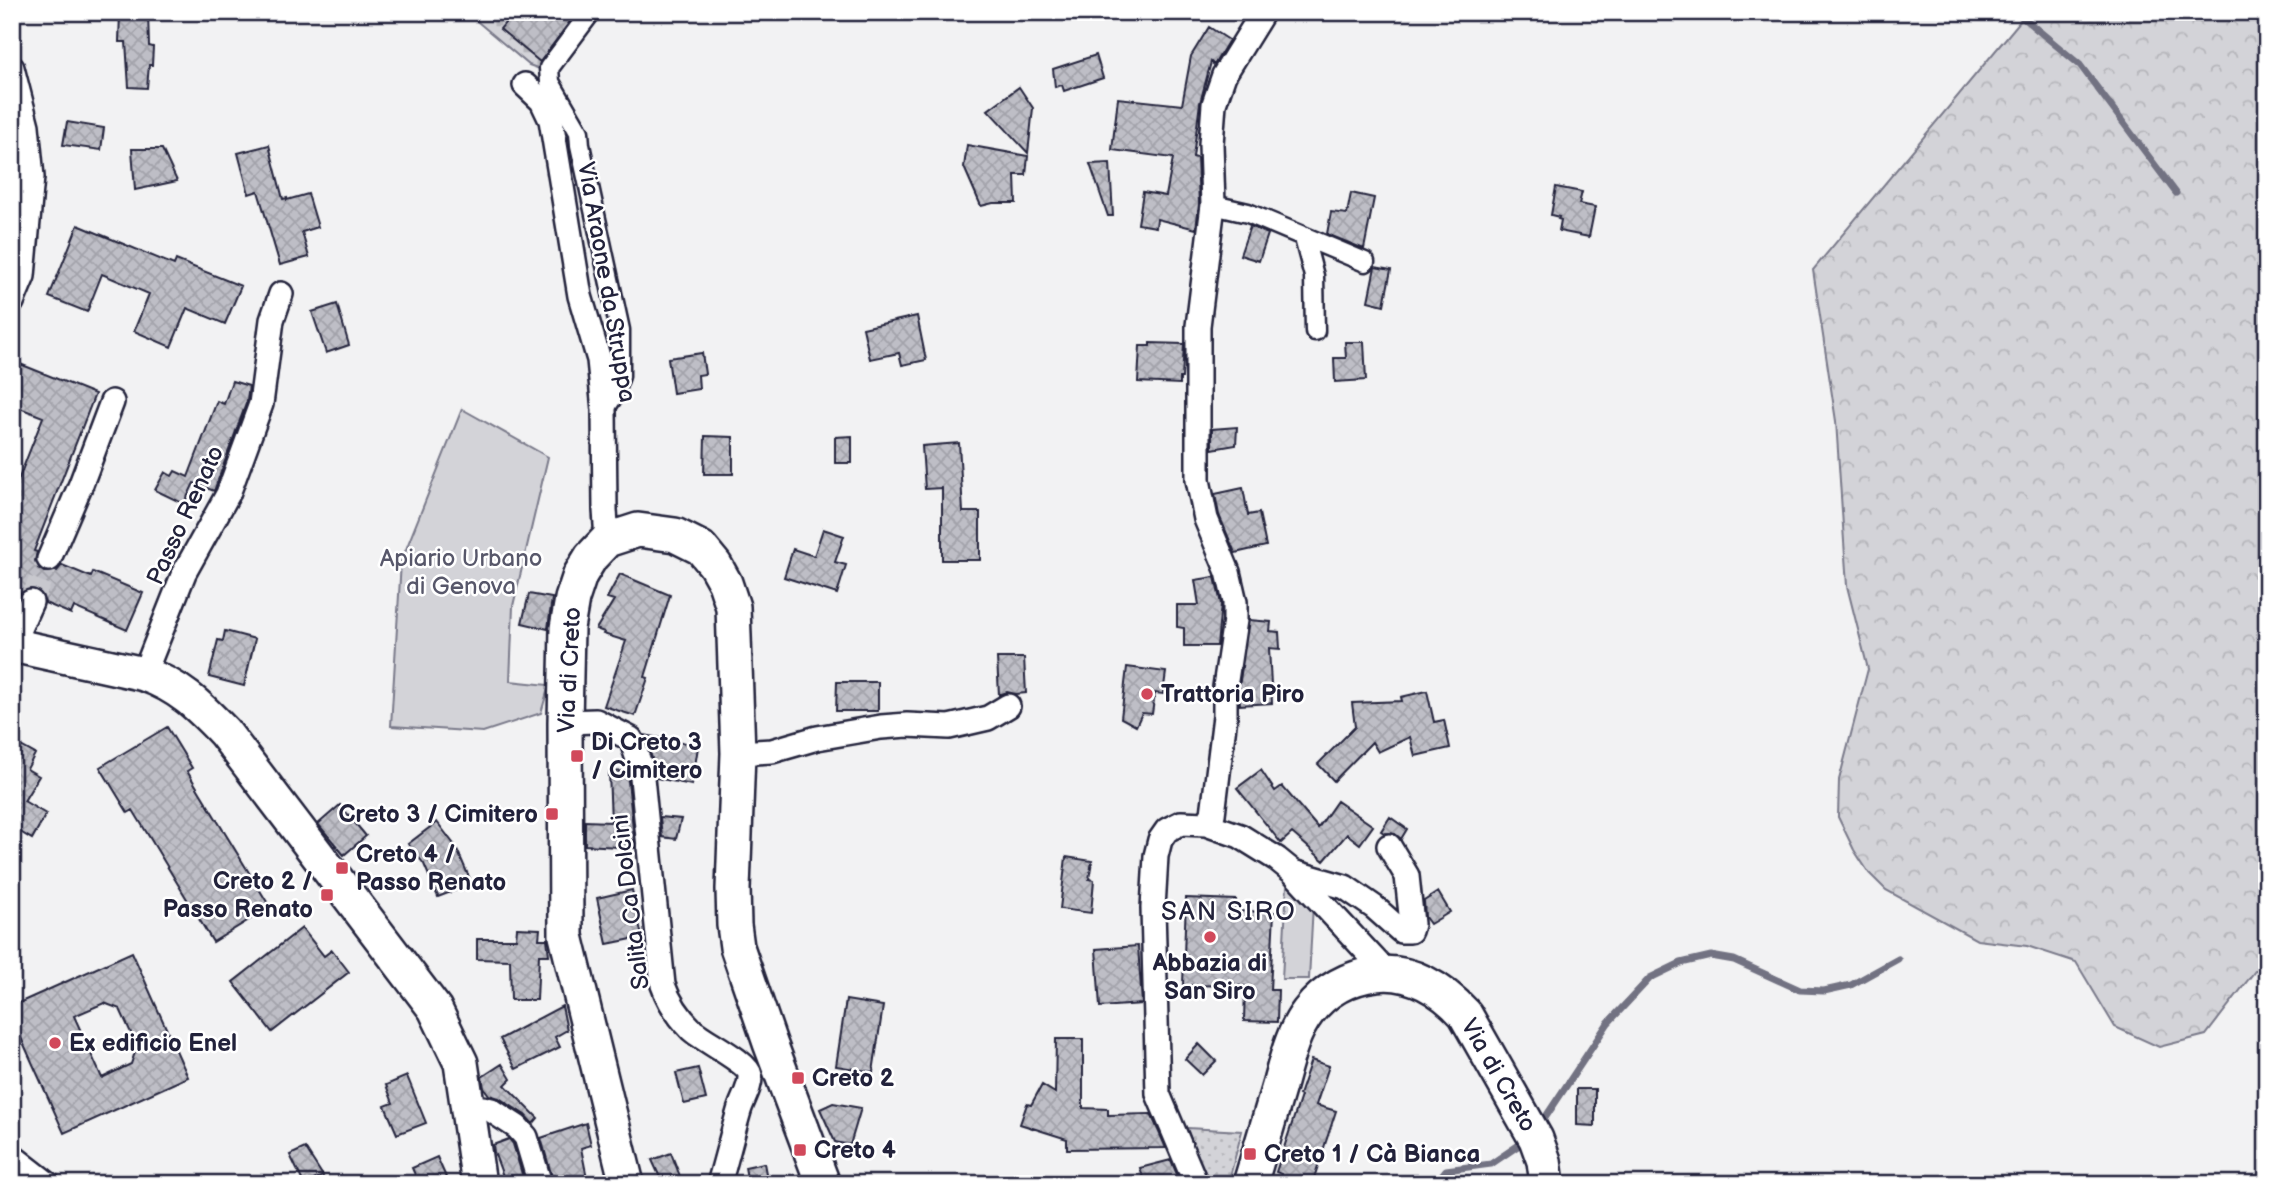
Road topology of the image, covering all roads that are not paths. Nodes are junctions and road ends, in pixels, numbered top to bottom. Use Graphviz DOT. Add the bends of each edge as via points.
graph roads {
  1 [pos="591,12"];
  2 [pos="1263,12"];
  3 [pos="12,68"];
  4 [pos="525,85"];
  5 [pos="1213,205"];
  6 [pos="1304,238"];
  7 [pos="1365,262"];
  8 [pos="281,294"];
  9 [pos="12,302"];
  10 [pos="1315,331"];
  11 [pos="112,402"];
  12 [pos="604,410"];
  13 [pos="607,540"];
  14 [pos="49,559"];
  15 [pos="31,602"];
  16 [pos="12,644"];
  17 [pos="144,674"];
  18 [pos="1008,706"];
  19 [pos="580,722"];
  20 [pos="738,754"];
  21 [pos="1206,824"];
  22 [pos="1389,846"];
  23 [pos="1293,872"];
  24 [pos="1386,972"];
  25 [pos="468,1109"];
  26 [pos="12,1156"];
  27 [pos="48,1184"];
  28 [pos="479,1184"];
  29 [pos="540,1184"];
  30 [pos="627,1184"];
  31 [pos="719,1184"];
  32 [pos="823,1184"];
  33 [pos="1196,1184"];
  34 [pos="1250,1184"];
  35 [pos="1547,1184"];
  1 -- 12 [label="street" via="548,75 579,132 620,330 620,376"];
  2 -- 5 [label="street" via="1224,75 1214,104"];
  3 -- 9 [label="street" via="27,126 32,177 23,276"];
  4 -- 12 [label="street, Via Araone da Struppa" via="542,101 551,120 580,296 599,360"];
  5 -- 6 [label="street" via="1248,213"];
  5 -- 21 [label="street" via="1198,326 1198,480 1206,519 1228,572 1235,611 1213,814"];
  6 -- 7 [label="street"];
  6 -- 10 [label="street" via="1314,275"];
  8 -- 17 [label="street, Passo Renato" via="272,320 261,404 228,494 184,573"];
  11 -- 14 [label="street"];
  12 -- 13 [label="street, Via Araone da Struppa"];
  13 -- 19 [label="main road, Via di Creto" via="580,575 567,628"];
  13 -- 20 [label="main road" via="638,530 675,535 701,548 715,565 733,607"];
  15 -- 16 [label="street"];
  16 -- 17 [label="main road"];
  17 -- 25 [label="main road" via="180,690 224,732 415,982 435,1009 461,1063"];
  18 -- 20 [label="street" via="988,718 949,727 881,727"];
  19 -- 30 [label="main road, Via di Creto" via="566,936"];
  19 -- 31 [label="street, Salita Ca Dolcini" via="631,739 641,768 667,997 691,1029 744,1064 750,1073"];
  20 -- 32 [label="main road" via="733,889 737,947"];
  21 -- 23 [label="street" via="1240,836"];
  21 -- 33 [label="street" via="1181,823 1160,840 1153,908 1158,1094"];
  22 -- 23 [label="street" via="1407,876 1410,931 1401,931 1345,887"];
  23 -- 24 [label="street"];
  24 -- 34 [label="main road, Via di Creto" via="1345,981 1308,1011 1289,1051"];
  24 -- 35 [label="main road, Via di Creto" via="1419,980 1452,999 1465,1014 1536,1139"];
  25 -- 28 [label="main road"];
  25 -- 29 [label="street" via="491,1110 517,1127 526,1138"];
  26 -- 27 [label="street"];
}
